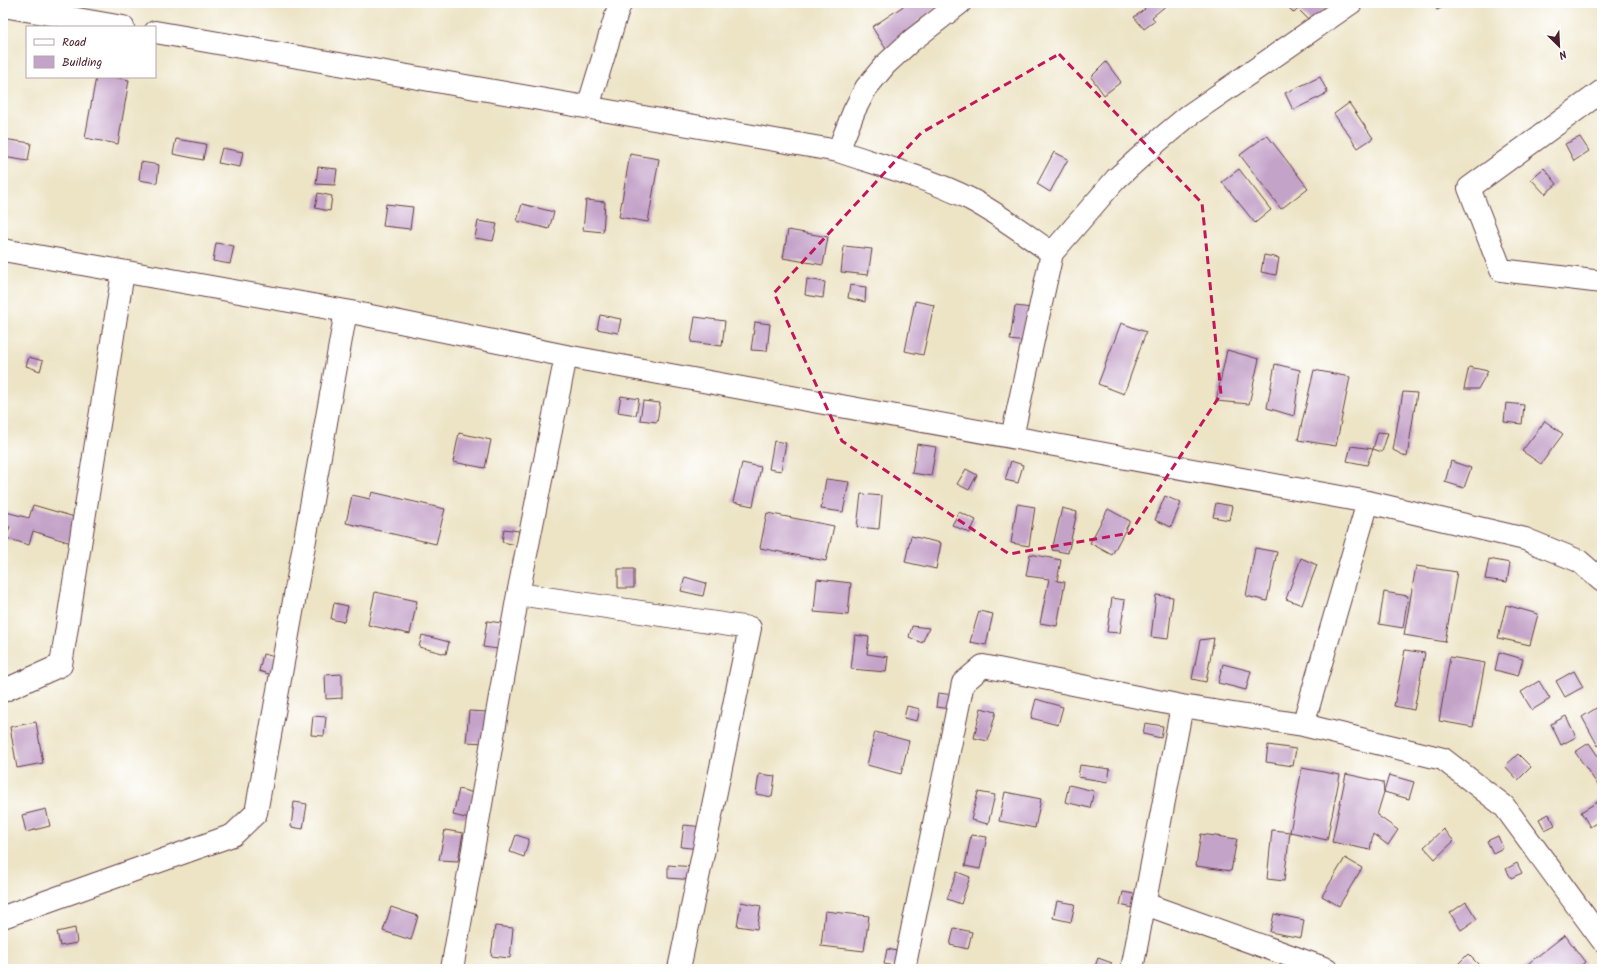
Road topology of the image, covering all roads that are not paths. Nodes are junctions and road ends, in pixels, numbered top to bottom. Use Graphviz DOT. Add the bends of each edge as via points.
graph roads {
  1 [pos="621,3"];
  2 [pos="960,3"];
  3 [pos="1351,3"];
  4 [pos="3,6"];
  5 [pos="117,26"];
  6 [pos="156,32"];
  7 [pos="1602,91"];
  8 [pos="588,107"];
  9 [pos="838,151"];
  10 [pos="3,250"];
  11 [pos="1052,253"];
  12 [pos="123,272"];
  13 [pos="1602,282"];
  14 [pos="346,311"];
  15 [pos="566,356"];
  16 [pos="1012,437"];
  17 [pos="1368,502"];
  18 [pos="1602,581"];
  19 [pos="518,594"];
  20 [pos="3,691"];
  21 [pos="1182,706"];
  22 [pos="1303,725"];
  23 [pos="1145,904"];
  24 [pos="3,917"];
  25 [pos="1602,940"];
  26 [pos="452,969"];
  27 [pos="679,969"];
  28 [pos="904,969"];
  29 [pos="1132,969"];
  30 [pos="1327,969"];
  1 -- 8 [label="street"];
  2 -- 9 [label="street" via="911,41 885,65 866,88"];
  3 -- 11 [label="street" via="1188,116 1116,179"];
  4 -- 5 [label="street"];
  6 -- 8 [label="street"];
  7 -- 13 [label="street" via="1469,188 1501,270"];
  8 -- 9 [label="street"];
  9 -- 11 [label="street" via="932,182 971,199"];
  10 -- 12 [label="street"];
  11 -- 16 [label="street"];
  12 -- 14 [label="street"];
  12 -- 20 [label="street" via="61,666"];
  14 -- 15 [label="street"];
  14 -- 24 [label="street" via="256,813 233,835"];
  15 -- 16 [label="street"];
  15 -- 19 [label="street"];
  16 -- 17 [label="street"];
  17 -- 18 [label="street" via="1525,539 1579,561"];
  17 -- 22 [label="street"];
  19 -- 26 [label="street"];
  19 -- 27 [label="street" via="750,628"];
  21 -- 22 [label="street"];
  21 -- 23 [label="street"];
  21 -- 28 [label="street" via="983,666 963,683"];
  22 -- 25 [label="street" via="1443,759 1504,806"];
  23 -- 29 [label="street"];
  23 -- 30 [label="street"];
}
